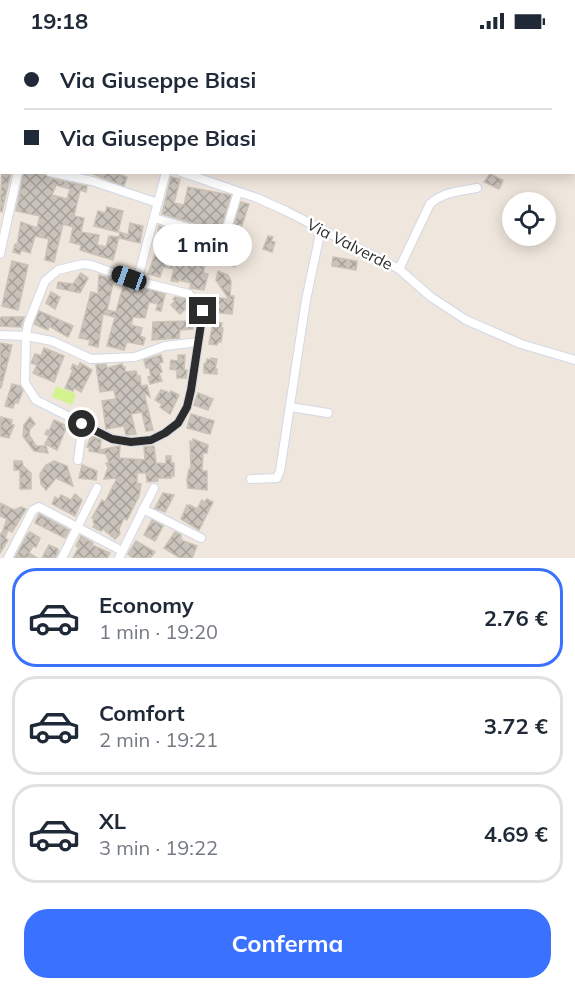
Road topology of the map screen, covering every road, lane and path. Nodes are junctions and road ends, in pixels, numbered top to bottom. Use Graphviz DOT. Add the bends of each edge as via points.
graph roads {
  1 [pos="18,174"];
  2 [pos="59,174"];
  3 [pos="165,174"];
  4 [pos="187,174"];
  5 [pos="477,188"];
  6 [pos="238,192"];
  7 [pos="158,203"];
  8 [pos="0,210"];
  9 [pos="8,216"];
  10 [pos="154,218"];
  11 [pos="321,229"];
  12 [pos="0,254"];
  13 [pos="399,269"];
  14 [pos="137,281"];
  15 [pos="0,335"];
  16 [pos="26,336"];
  17 [pos="198,342"];
  18 [pos="575,360"];
  19 [pos="290,408"];
  20 [pos="328,413"];
  21 [pos="82,424"];
  22 [pos="78,460"];
  23 [pos="250,479"];
  24 [pos="97,488"];
  25 [pos="154,488"];
  26 [pos="143,509"];
  27 [pos="77,527"];
  28 [pos="201,538"];
  29 [pos="120,554"];
  30 [pos="8,558"];
  31 [pos="62,558"];
  1 -- 9 [label="street"];
  2 -- 7 [label="street"];
  3 -- 7 [label="street"];
  4 -- 6 [label="street, Via Valverde"];
  5 -- 13 [label="street" via="447,194 430,204"];
  6 -- 10 [label="street" via="224,238"];
  6 -- 11 [label="street, Via Valverde"];
  7 -- 10 [label="street"];
  8 -- 9 [label="street"];
  9 -- 12 [label="street"];
  10 -- 14 [label="street"];
  11 -- 13 [label="street, Via Valverde"];
  11 -- 19 [label="street"];
  13 -- 18 [label="street, Via Valverde" via="430,297 466,320 521,344"];
  14 -- 16 [label="street" via="91,265 57,270 45,281"];
  14 -- 17 [label="street" via="189,294 203,311"];
  15 -- 16 [label="street"];
  16 -- 17 [label="street" via="52,340 91,359 135,357 165,346"];
  16 -- 21 [label="street" via="25,383 36,400"];
  17 -- 21 [label="street" via="187,407 178,423 165,433 151,440 131,442 112,439"];
  19 -- 20 [label="street"];
  19 -- 23 [label="street" via="277,478"];
  21 -- 22 [label="street"];
  24 -- 27 [label="street"];
  25 -- 26 [label="street"];
  26 -- 28 [label="street"];
  26 -- 29 [label="street"];
  27 -- 29 [label="street"];
  27 -- 30 [label="street" via="39,507 33,510"];
  27 -- 31 [label="street"];
}
